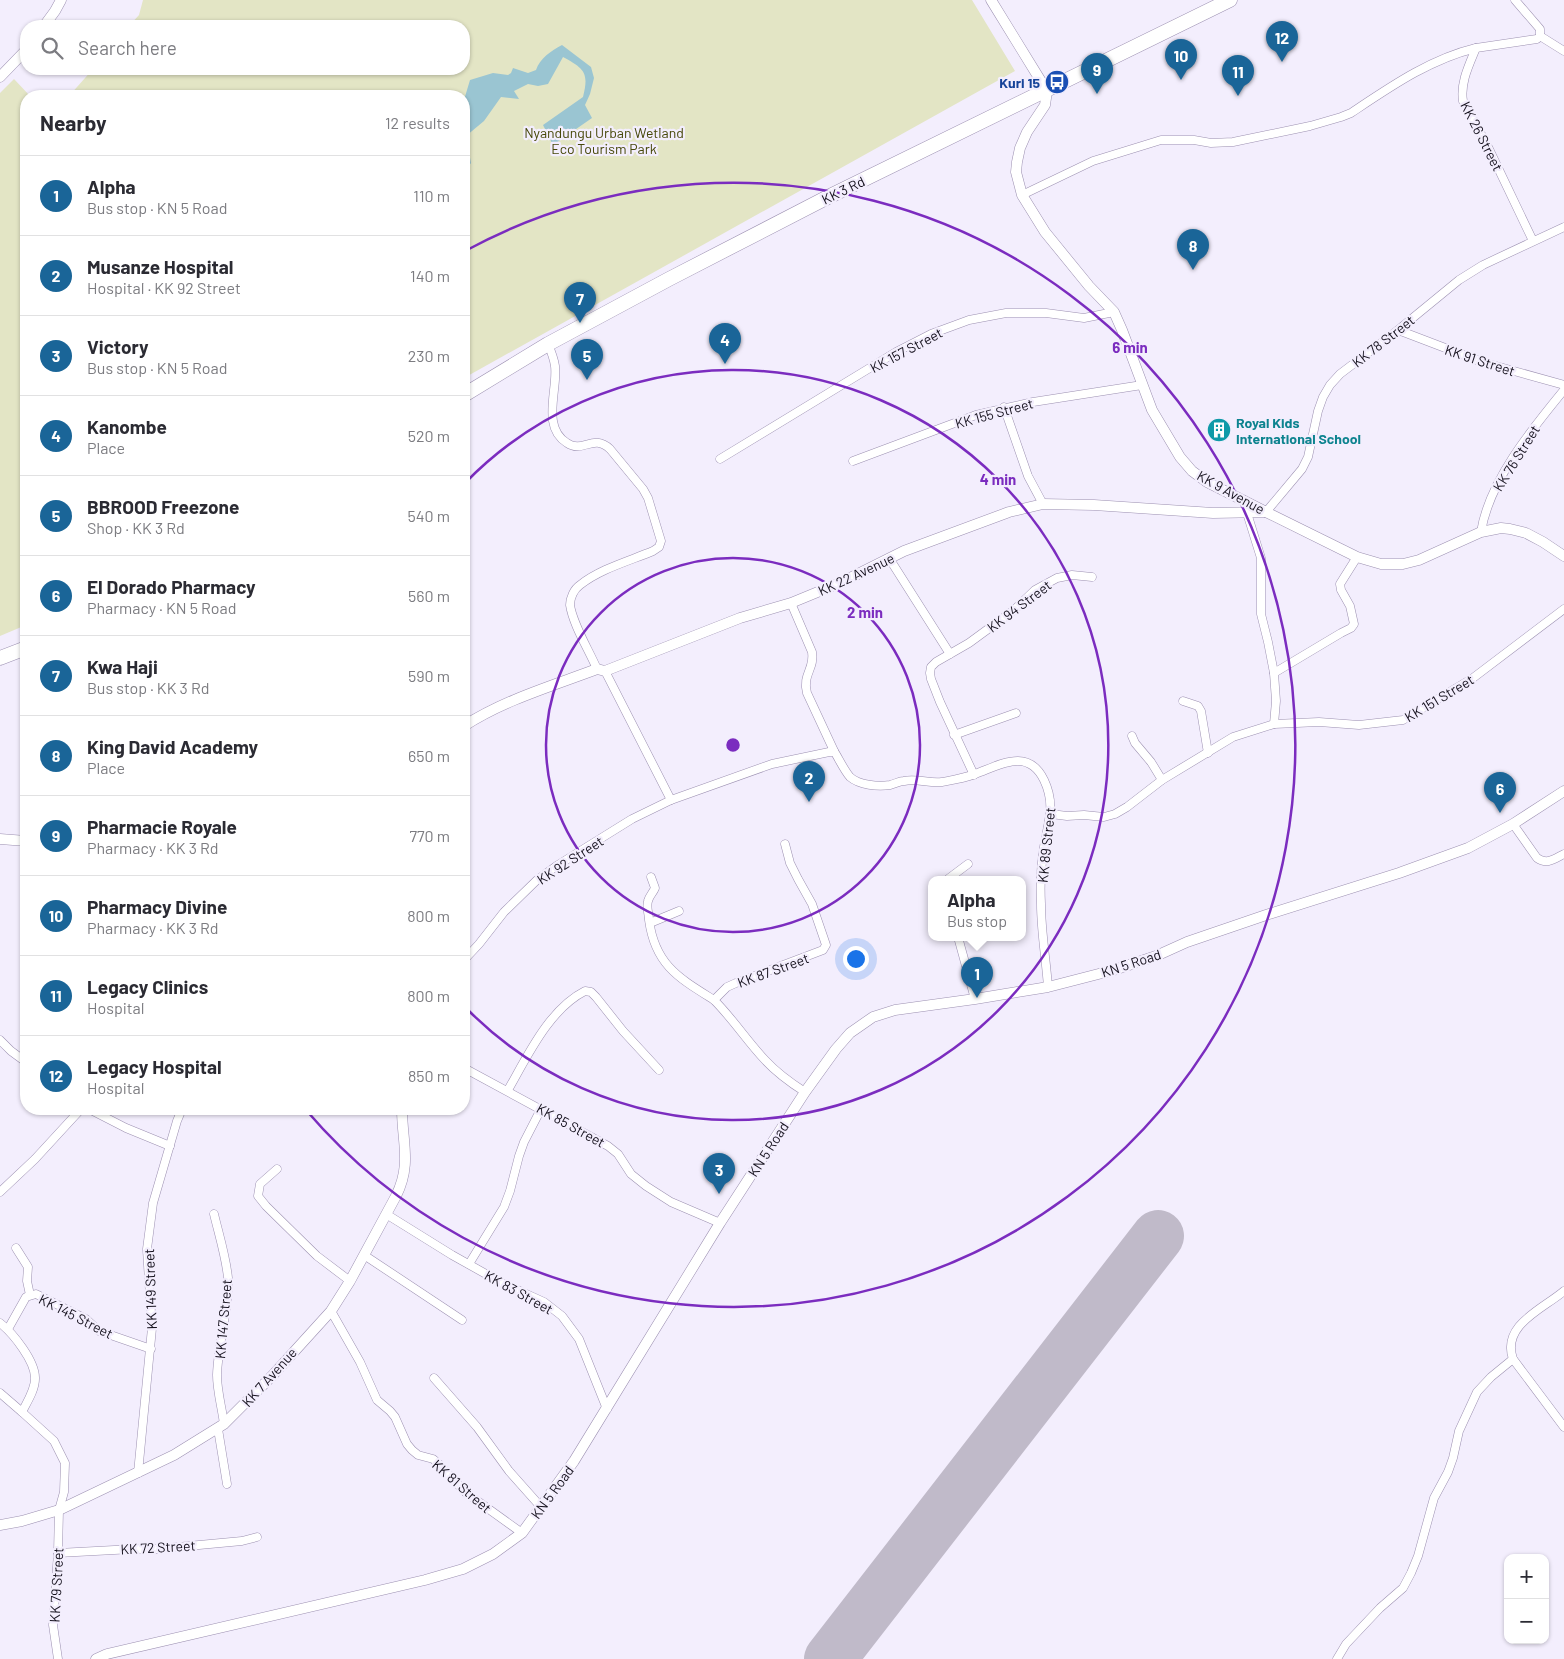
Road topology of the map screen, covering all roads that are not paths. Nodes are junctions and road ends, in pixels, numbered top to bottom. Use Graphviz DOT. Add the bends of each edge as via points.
graph roads {
  1 [pos="61,0"];
  2 [pos="991,0"];
  3 [pos="1230,0"];
  4 [pos="1515,0"];
  5 [pos="48,20"];
  6 [pos="1540,36"];
  7 [pos="1476,48"];
  8 [pos="1564,51"];
  9 [pos="20,56"];
  10 [pos="0,77"];
  11 [pos="1047,91"];
  12 [pos="1022,194"];
  13 [pos="1564,227"];
  14 [pos="1534,241"];
  15 [pos="1114,312"];
  16 [pos="1398,330"];
  17 [pos="548,344"];
  18 [pos="1142,385"];
  19 [pos="1564,385"];
  20 [pos="1564,390"];
  21 [pos="470,391"];
  22 [pos="1004,407"];
  23 [pos="720,459"];
  24 [pos="853,461"];
  25 [pos="1043,504"];
  26 [pos="1266,512"];
  27 [pos="1247,513"];
  28 [pos="1481,532"];
  29 [pos="1564,556"];
  30 [pos="1358,557"];
  31 [pos="889,558"];
  32 [pos="1092,577"];
  33 [pos="791,603"];
  34 [pos="1564,609"];
  35 [pos="20,650"];
  36 [pos="950,654"];
  37 [pos="0,658"];
  38 [pos="601,670"];
  39 [pos="1274,674"];
  40 [pos="1183,701"];
  41 [pos="1016,713"];
  42 [pos="470,722"];
  43 [pos="1274,724"];
  44 [pos="954,735"];
  45 [pos="1132,736"];
  46 [pos="834,751"];
  47 [pos="1208,754"];
  48 [pos="974,775"];
  49 [pos="1162,780"];
  50 [pos="1564,791"];
  51 [pos="671,800"];
  52 [pos="1051,814"];
  53 [pos="1513,824"];
  54 [pos="0,839"];
  55 [pos="20,841"];
  56 [pos="785,844"];
  57 [pos="1564,854"];
  58 [pos="968,864"];
  59 [pos="952,876"];
  60 [pos="651,877"];
  61 [pos="679,911"];
  62 [pos="650,923"];
  63 [pos="959,941"];
  64 [pos="470,954"];
  65 [pos="1048,987"];
  66 [pos="975,999"];
  67 [pos="714,1000"];
  68 [pos="0,1040"];
  69 [pos="20,1058"];
  70 [pos="659,1070"];
  71 [pos="470,1071"];
  72 [pos="508,1090"];
  73 [pos="805,1092"];
  74 [pos="541,1109"];
  75 [pos="76,1115"];
  76 [pos="101,1115"];
  77 [pos="180,1115"];
  78 [pos="402,1115"];
  79 [pos="170,1146"];
  80 [pos="277,1169"];
  81 [pos="0,1192"];
  82 [pos="214,1214"];
  83 [pos="386,1214"];
  84 [pos="720,1223"];
  85 [pos="16,1248"];
  86 [pos="364,1255"];
  87 [pos="469,1264"];
  88 [pos="350,1281"];
  89 [pos="1564,1291"];
  90 [pos="30,1295"];
  91 [pos="330,1310"];
  92 [pos="462,1320"];
  93 [pos="0,1323"];
  94 [pos="8,1329"];
  95 [pos="151,1349"];
  96 [pos="1513,1359"];
  97 [pos="434,1378"];
  98 [pos="0,1393"];
  99 [pos="607,1409"];
  100 [pos="22,1412"];
  101 [pos="221,1427"];
  102 [pos="1564,1427"];
  103 [pos="138,1473"];
  104 [pos="227,1484"];
  105 [pos="541,1507"];
  106 [pos="59,1510"];
  107 [pos="0,1525"];
  108 [pos="522,1533"];
  109 [pos="257,1537"];
  110 [pos="58,1553"];
  111 [pos="58,1659"];
  112 [pos="96,1659"];
  113 [pos="1337,1659"];
  1 -- 5 [label="main road"];
  2 -- 11 [label="main road"];
  3 -- 11 [label="highway, KK 3 Rd"];
  4 -- 6 [label="street" via="1540,30"];
  6 -- 7 [label="street"];
  6 -- 8 [label="street"];
  7 -- 12 [label="street" via="1410,75 1341,117 1233,142 1162,140 1093,161"];
  7 -- 14 [label="street, KK 26 Street" via="1466,73 1463,101"];
  9 -- 10 [label="main road"];
  11 -- 12 [label="main road, KK 9 Avenue" via="1045,105 1020,148 1016,172"];
  11 -- 17 [label="highway, KK 3 Rd" via="828,197"];
  12 -- 15 [label="main road, KK 9 Avenue" via="1045,232"];
  13 -- 14 [label="street, KK 78 Street"];
  14 -- 16 [label="street, KK 78 Street" via="1459,280"];
  15 -- 18 [label="main road, KK 9 Avenue"];
  15 -- 23 [label="street, KK 157 Street" via="1084,318 1046,313 1006,313 969,320 931,334"];
  16 -- 19 [label="street, KK 91 Street" via="1482,362"];
  16 -- 26 [label="street, KK 78 Street" via="1330,385 1318,411 1308,457 1302,469"];
  17 -- 21 [label="highway, KK 3 Rd"];
  17 -- 38 [label="street" via="555,366 552,412 560,437 576,447 595,442 604,443 610,449 644,488 661,541 653,551 599,574 572,593 573,616"];
  18 -- 22 [label="street, KK 155 Street"];
  18 -- 26 [label="main road, KK 9 Avenue" via="1152,410 1192,471"];
  20 -- 28 [label="street, KK 76 Street" via="1518,451 1487,507"];
  22 -- 24 [label="street, KK 155 Street"];
  22 -- 25 [label="street" via="1028,476"];
  25 -- 27 [label="main road, KK 22 Avenue"];
  25 -- 31 [label="main road, KK 22 Avenue" via="1000,516"];
  26 -- 27 [label="main road, KK 22 Avenue"];
  26 -- 30 [label="main road, KK 9 Avenue"];
  27 -- 39 [label="street" via="1261,558 1261,614"];
  28 -- 29 [label="main road, KK 9 Avenue" via="1501,528 1526,533"];
  28 -- 30 [label="main road, KK 9 Avenue" via="1437,553 1403,564 1381,564"];
  30 -- 39 [label="street" via="1340,584 1350,606 1352,628"];
  31 -- 33 [label="main road, KK 22 Avenue"];
  31 -- 36 [label="street"];
  32 -- 36 [label="street, KK 94 Street" via="1072,575 1057,578 1035,590 1014,610"];
  33 -- 38 [label="main road, KK 22 Avenue" via="740,618"];
  33 -- 46 [label="street" via="812,652 813,659 804,684"];
  34 -- 43 [label="street, KK 151 Street" via="1473,678 1403,720 1358,725 1319,722"];
  35 -- 37 [label="highway"];
  36 -- 44 [label="street, KK 94 Street" via="936,662 930,673"];
  38 -- 42 [label="main road, KK 22 Avenue" via="507,703"];
  38 -- 51 [label="street"];
  39 -- 43 [label="street"];
  40 -- 47 [label="street" via="1198,706 1201,712"];
  41 -- 44 [label="street"];
  43 -- 47 [label="street, KK 151 Street" via="1233,737"];
  44 -- 48 [label="street, KK 94 Street"];
  45 -- 49 [label="street"];
  46 -- 48 [label="street, KK 89 Street" via="849,776 868,784 891,785 904,780 940,782"];
  46 -- 51 [label="street, KK 92 Street" via="772,764"];
  47 -- 49 [label="street, KK 151 Street"];
  48 -- 52 [label="street, KK 89 Street" via="1003,762 1026,762 1044,778 1050,794"];
  49 -- 52 [label="street, KK 151 Street" via="1115,814 1104,817"];
  50 -- 53 [label="main road, KN 5 Road"];
  51 -- 64 [label="street, KK 92 Street" via="632,820 537,880 504,912"];
  52 -- 65 [label="street, KK 89 Street" via="1044,846 1040,904"];
  53 -- 57 [label="street" via="1542,862"];
  53 -- 65 [label="main road, KN 5 Road" via="1468,848 1408,870 1266,915 1156,956"];
  54 -- 55 [label="main road"];
  56 -- 67 [label="street, KK 87 Street" via="790,863 812,904 826,945 823,950 727,987"];
  58 -- 59 [label="street"];
  60 -- 62 [label="street" via="655,888 648,900"];
  61 -- 62 [label="street"];
  62 -- 67 [label="street" via="661,959"];
  63 -- 66 [label="street"];
  65 -- 66 [label="main road, KN 5 Road"];
  66 -- 73 [label="main road, KN 5 Road" via="873,1016 845,1038"];
  67 -- 73 [label="street" via="766,1061"];
  68 -- 69 [label="street"];
  70 -- 72 [label="street" via="591,992 585,991 557,1014 539,1036"];
  71 -- 72 [label="street, KK 85 Street"];
  72 -- 74 [label="street, KK 85 Street"];
  73 -- 84 [label="main road, KN 5 Road"];
  74 -- 84 [label="street, KK 85 Street" via="608,1146 618,1154 631,1174 671,1202"];
  74 -- 87 [label="street" via="524,1142 504,1206"];
  75 -- 81 [label="street"];
  76 -- 79 [label="street"];
  77 -- 79 [label="street, KK 149 Street"];
  78 -- 83 [label="main road, KK 7 Avenue" via="406,1171"];
  79 -- 95 [label="street, KK 149 Street" via="153,1202 147,1249"];
  80 -- 88 [label="street" via="260,1184 258,1196 317,1256"];
  82 -- 101 [label="street, KK 147 Street" via="228,1278 217,1374"];
  83 -- 86 [label="main road, KK 7 Avenue"];
  83 -- 87 [label="street, KK 83 Street"];
  84 -- 99 [label="main road, KN 5 Road"];
  85 -- 90 [label="street, KK 145 Street" via="28,1267"];
  86 -- 88 [label="main road, KK 7 Avenue"];
  86 -- 92 [label="street"];
  87 -- 99 [label="street, KK 83 Street" via="544,1302 562,1316 579,1339"];
  88 -- 91 [label="main road, KK 7 Avenue"];
  89 -- 96 [label="street" via="1523,1320 1510,1345"];
  90 -- 94 [label="street, KK 145 Street"];
  90 -- 95 [label="street, KK 145 Street" via="36,1294 86,1319 99,1331"];
  91 -- 101 [label="main road, KK 7 Avenue" via="272,1376"];
  91 -- 108 [label="street, KK 81 Street" via="360,1362 373,1394 395,1417 412,1450 433,1459 465,1492"];
  93 -- 94 [label="street"];
  94 -- 100 [label="street" via="32,1362 35,1379"];
  95 -- 103 [label="street, KK 149 Street"];
  96 -- 102 [label="street"];
  96 -- 113 [label="street" via="1477,1392 1459,1431 1448,1472 1434,1498 1412,1573 1403,1588 1346,1644"];
  97 -- 105 [label="street"];
  98 -- 100 [label="street, KK 79 Street"];
  99 -- 105 [label="main road, KN 5 Road"];
  100 -- 106 [label="street, KK 79 Street" via="54,1441 65,1463 64,1492"];
  101 -- 103 [label="main road, KK 7 Avenue"];
  101 -- 104 [label="street"];
  103 -- 106 [label="main road, KK 7 Avenue"];
  105 -- 108 [label="main road, KN 5 Road"];
  106 -- 107 [label="main road, KK 7 Avenue"];
  106 -- 110 [label="street, KK 79 Street"];
  108 -- 112 [label="main road, KN 5 Road" via="493,1554 464,1569"];
  109 -- 110 [label="street, KK 72 Street" via="156,1549"];
  110 -- 111 [label="street, KK 79 Street" via="53,1625"];
}
